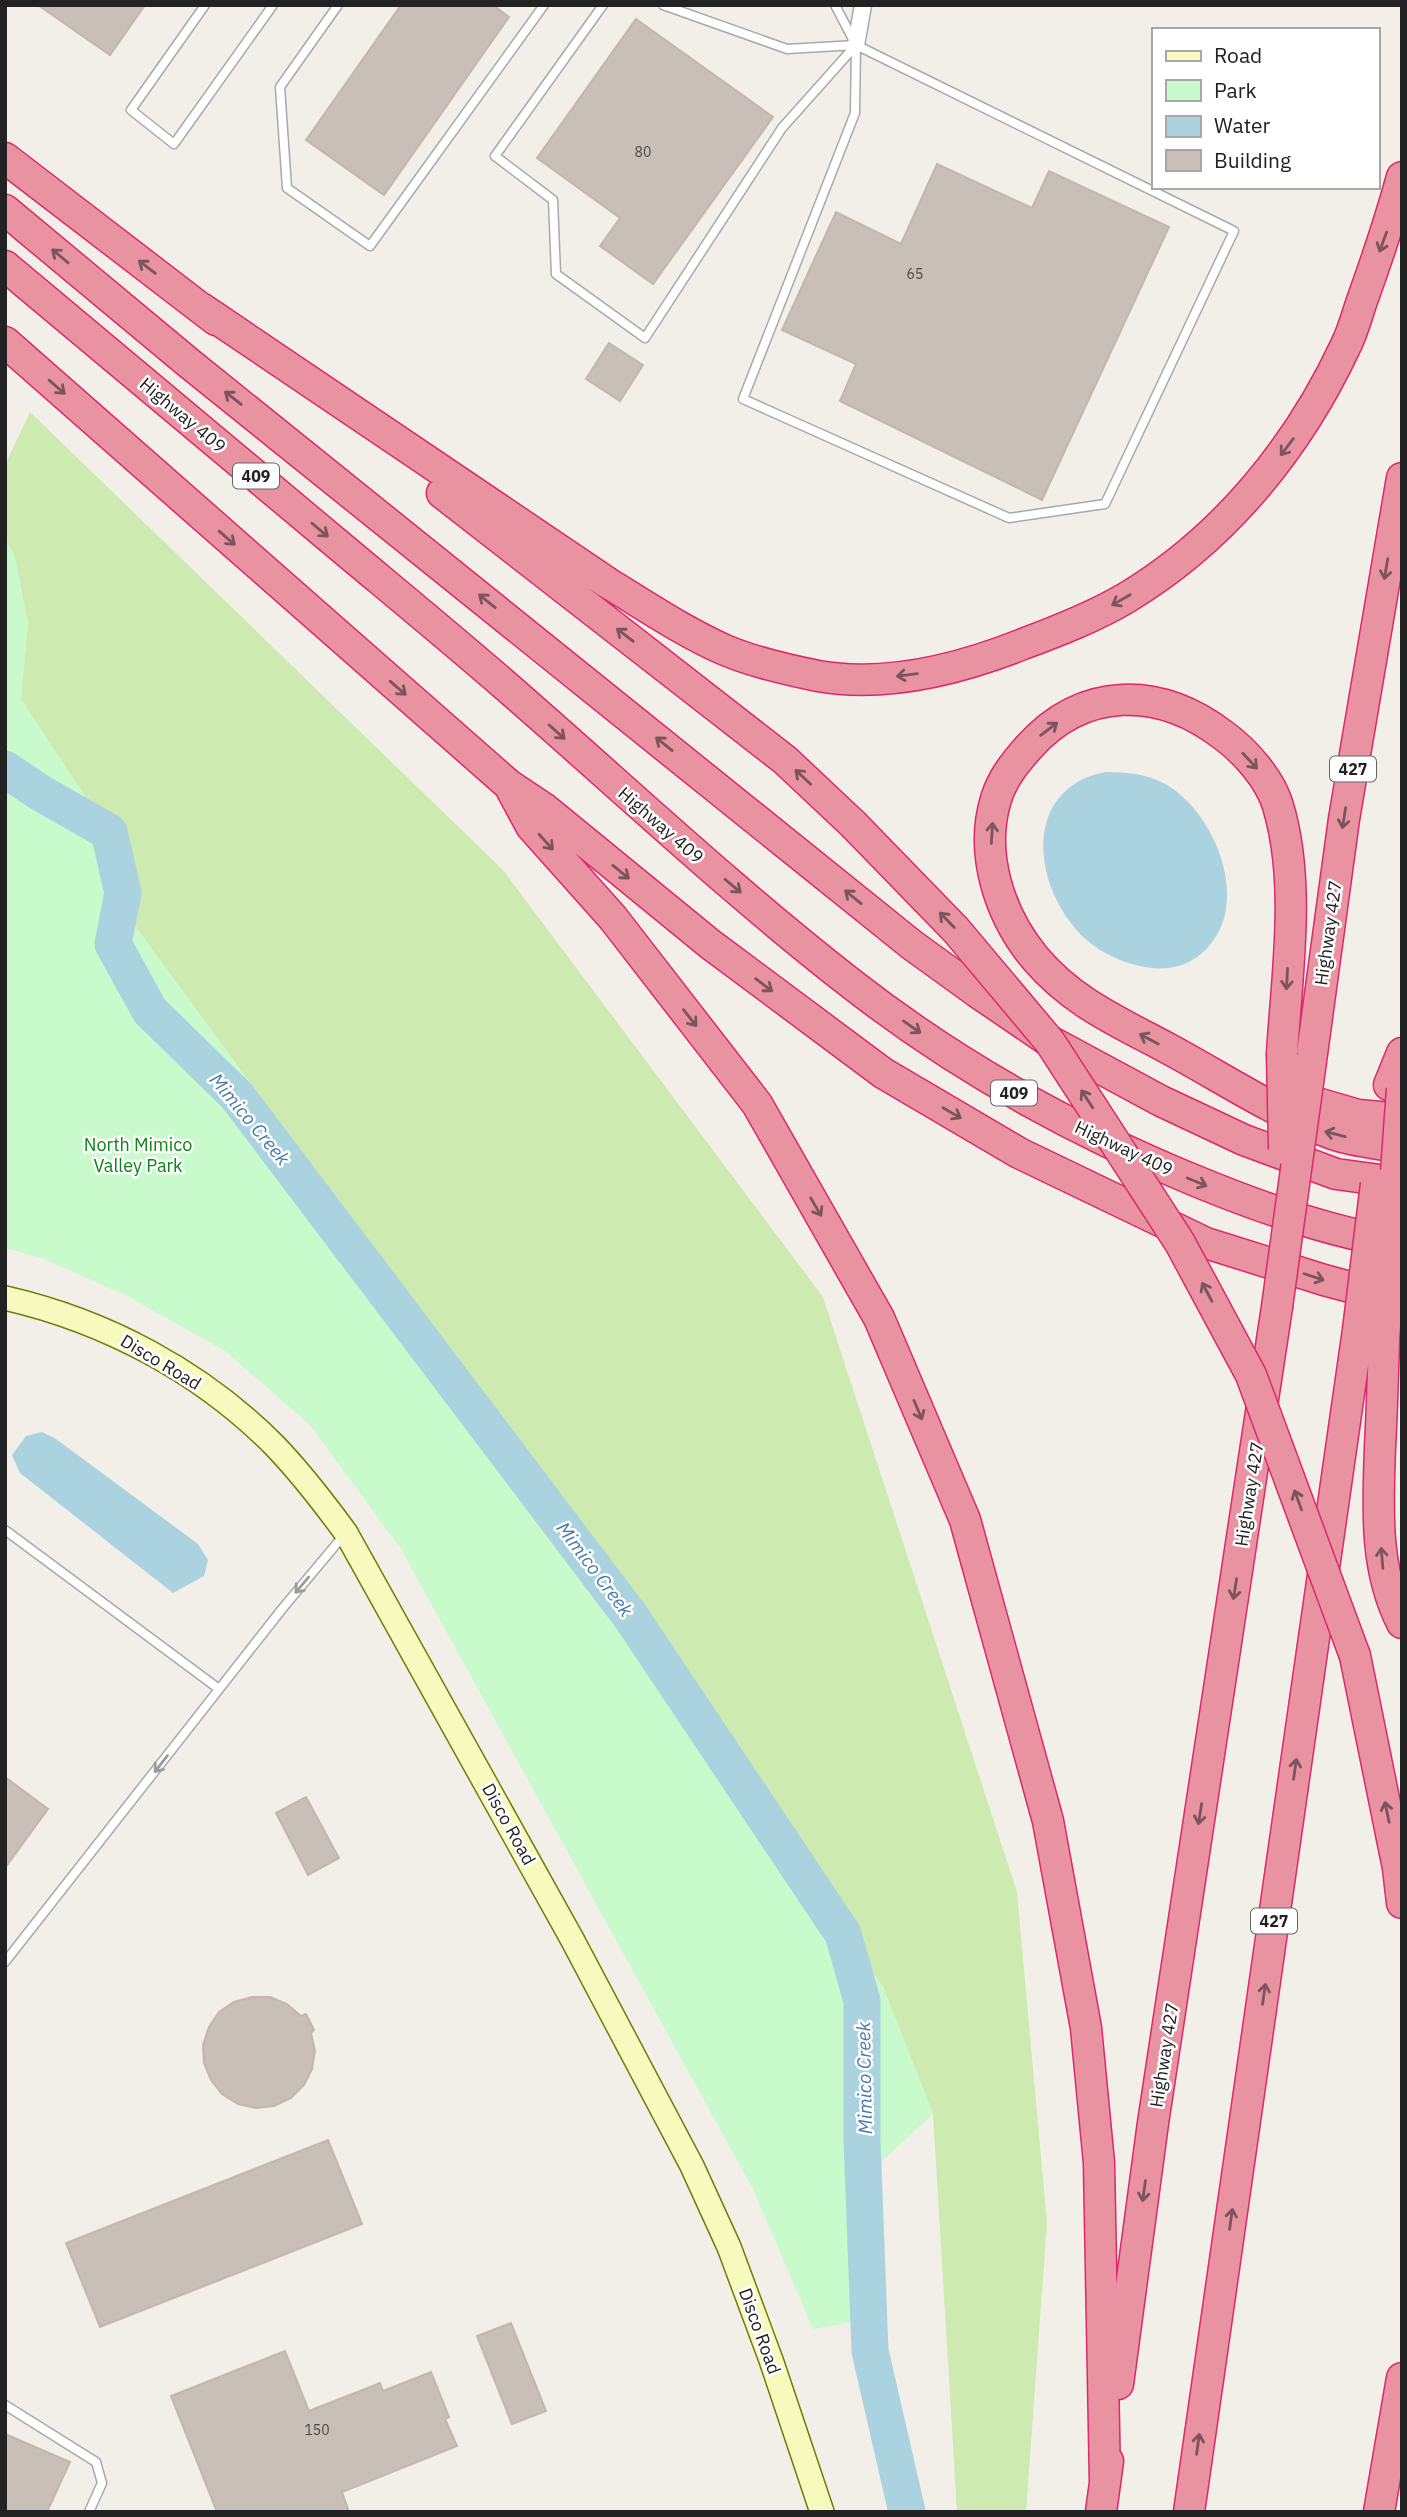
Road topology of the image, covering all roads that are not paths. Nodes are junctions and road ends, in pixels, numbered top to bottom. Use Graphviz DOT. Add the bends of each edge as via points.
graph roads {
  1 [pos="205,5"];
  2 [pos="273,5"];
  3 [pos="338,5"];
  4 [pos="544,5"];
  5 [pos="603,5"];
  6 [pos="663,5"];
  7 [pos="835,5"];
  8 [pos="863,5"];
  9 [pos="856,46"];
  10 [pos="5,158"];
  11 [pos="1402,177"];
  12 [pos="5,211"];
  13 [pos="5,266"];
  14 [pos="201,308"];
  15 [pos="5,342"];
  16 [pos="1402,478"];
  17 [pos="509,785"];
  18 [pos="1402,1052"];
  19 [pos="1209,1071"];
  20 [pos="1397,1085"];
  21 [pos="1402,1119"];
  22 [pos="1402,1148"];
  23 [pos="1402,1183"];
  24 [pos="1402,1243"];
  25 [pos="1285,1244"];
  26 [pos="5,1298"];
  27 [pos="1402,1301"];
  28 [pos="1371,1334"];
  29 [pos="5,1530"];
  30 [pos="346,1533"];
  31 [pos="1402,1623"];
  32 [pos="219,1689"];
  33 [pos="1402,1903"];
  34 [pos="5,1962"];
  35 [pos="1402,2378"];
  36 [pos="5,2405"];
  37 [pos="1105,2482"];
  38 [pos="89,2512"];
  39 [pos="822,2512"];
  40 [pos="1101,2512"];
  41 [pos="1189,2512"];
  42 [pos="1379,2512"];
  1 -- 2 [label="lane" via="131,110 174,144"];
  3 -- 4 [label="lane" via="280,87 286,188 370,247"];
  5 -- 9 [label="lane" via="495,156 553,200 556,274 645,338 782,128"];
  6 -- 9 [label="lane" via="787,49"];
  7 -- 9 [label="lane"];
  8 -- 9 [label="street"];
  9 -- 9 [label="lane" via="855,113 744,399 1009,518 1105,503 1234,231"];
  14 -- 10 [label="highway, one-way"];
  11 -- 14 [label="highway, one-way" via="1347,343 1326,385 1293,441 1227,518 1160,575 1065,629 937,671 883,678 818,676 766,663 726,650 667,620"];
  23 -- 12 [label="highway, 409, one-way" via="1336,1174 1244,1140 1046,1039 977,992 912,945"];
  13 -- 24 [label="highway, Highway 409 / 409, one-way" via="506,686 681,843 853,986 903,1021 1030,1102 1133,1155 1228,1194 1340,1231"];
  33 -- 14 [label="highway, one-way, bridge" via="1355,1656 1251,1375 1180,1243 1050,1042 956,930 785,760"];
  15 -- 17 [label="highway, one-way"];
  16 -- 25 [label="highway, Highway 427 / 427, one-way, bridge" via="1344,819"];
  17 -- 27 [label="highway, one-way" via="883,1073 1019,1153 1206,1243"];
  17 -- 37 [label="highway, one-way" via="531,826 612,918 757,1104 879,1318 965,1520 1048,1821 1086,2028 1100,2163"];
  18 -- 20 [label="highway"];
  19 -- 21 [label="highway" via="1358,1115"];
  22 -- 19 [label="highway, one-way" via="1328,1133 1256,1100"];
  19 -- 25 [label="highway, one-way, bridge" via="1082,1003 1034,957 1004,907 991,840 995,802 1004,780 1038,737 1092,705 1135,700 1172,705 1193,715 1231,741 1258,770 1277,803 1288,857 1290,926 1282,1053"];
  20 -- 28 [label="highway, bridge"];
  25 -- 37 [label="highway, Highway 427 / 427, one-way, bridge" via="1153,2123"];
  26 -- 30 [label="main road, Disco Road" via="80,1319 178,1370 274,1445"];
  31 -- 28 [label="highway, one-way" via="1382,1568"];
  41 -- 28 [label="highway, 427, one-way"];
  29 -- 32 [label="lane"];
  30 -- 32 [label="lane, one-way"];
  30 -- 39 [label="main road, Disco Road" via="572,1939 692,2166 734,2259"];
  32 -- 34 [label="lane, one-way"];
  35 -- 42 [label="highway"];
  36 -- 38 [label="lane" via="96,2462 102,2483"];
  37 -- 40 [label="highway, Highway 427 / 427"];
}
